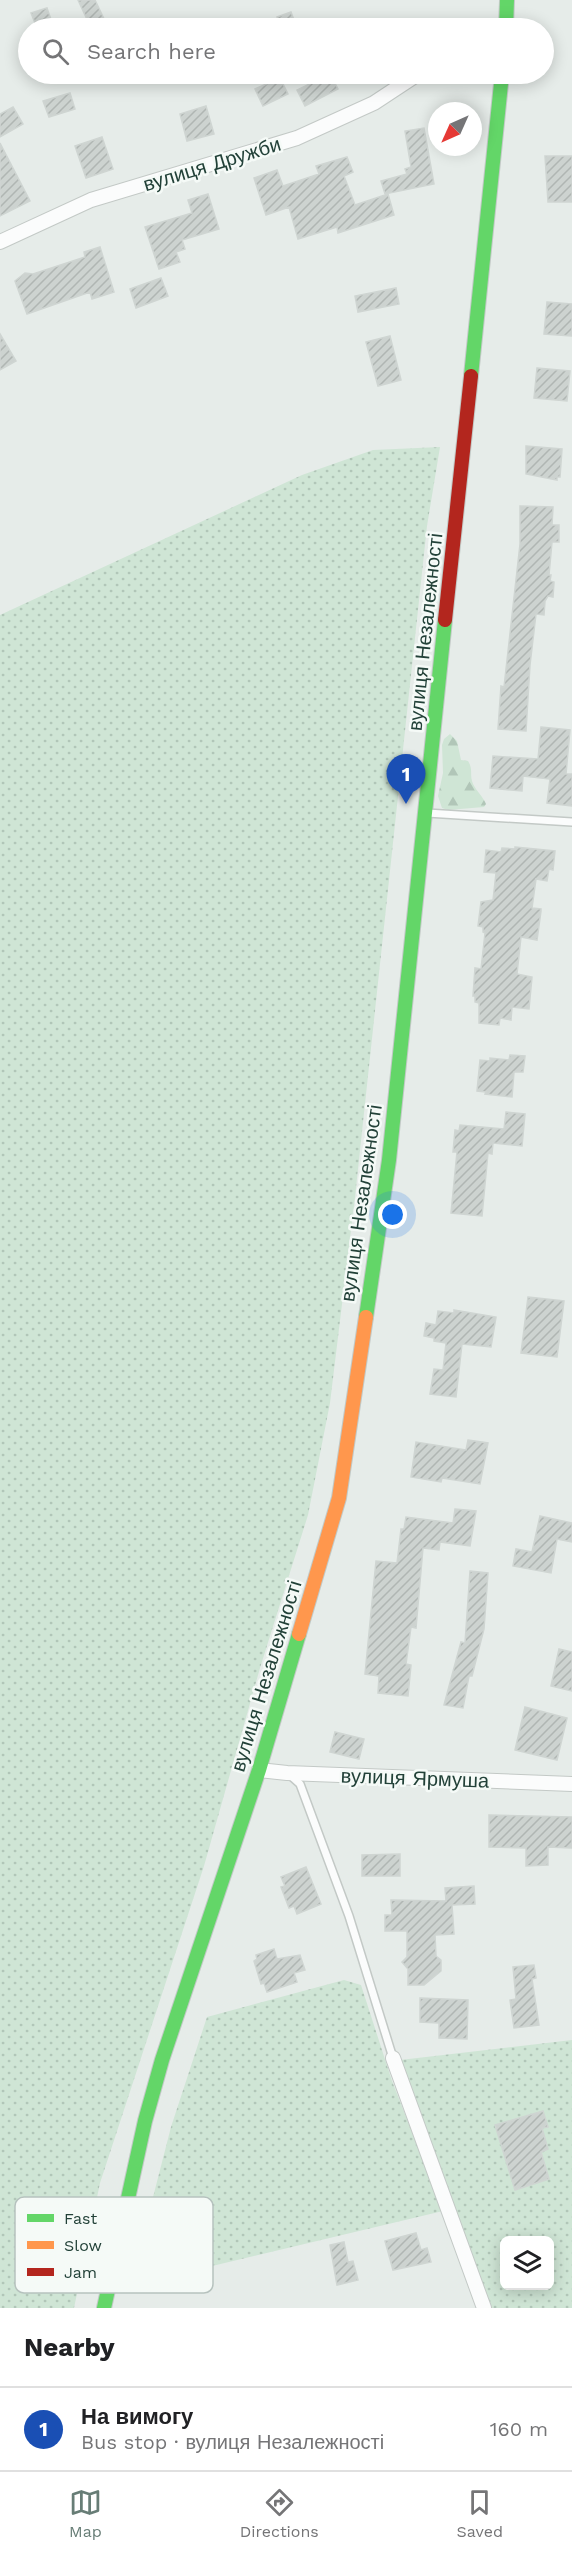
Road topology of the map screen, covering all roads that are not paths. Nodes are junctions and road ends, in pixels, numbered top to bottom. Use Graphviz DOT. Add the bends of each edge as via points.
graph roads {
  1 [pos="507,0"];
  2 [pos="506,18"];
  3 [pos="403,84"];
  4 [pos="501,84"];
  5 [pos="0,242"];
  6 [pos="425,813"];
  7 [pos="572,822"];
  8 [pos="259,1770"];
  9 [pos="287,1773"];
  10 [pos="572,1784"];
  11 [pos="393,2058"];
  12 [pos="128,2197"];
  13 [pos="107,2293"];
  14 [pos="104,2308"];
  15 [pos="484,2308"];
  1 -- 2 [label="street"];
  3 -- 5 [label="street, вулиця Дружби" via="374,103 297,138 91,200"];
  4 -- 6 [label="street, вулиця Незалежності"];
  6 -- 7 [label="lane"];
  6 -- 8 [label="street, вулиця Незалежності" via="389,1160 339,1498"];
  8 -- 9 [label="street, вулиця Ярмуша"];
  8 -- 12 [label="street, вулиця Незалежності" via="159,2070"];
  9 -- 10 [label="street, вулиця Ярмуша"];
  9 -- 11 [label="lane" via="300,1784 307,1801 349,1916"];
  11 -- 15 [label="street"];
  13 -- 14 [label="street, вулиця Незалежності"];
}
